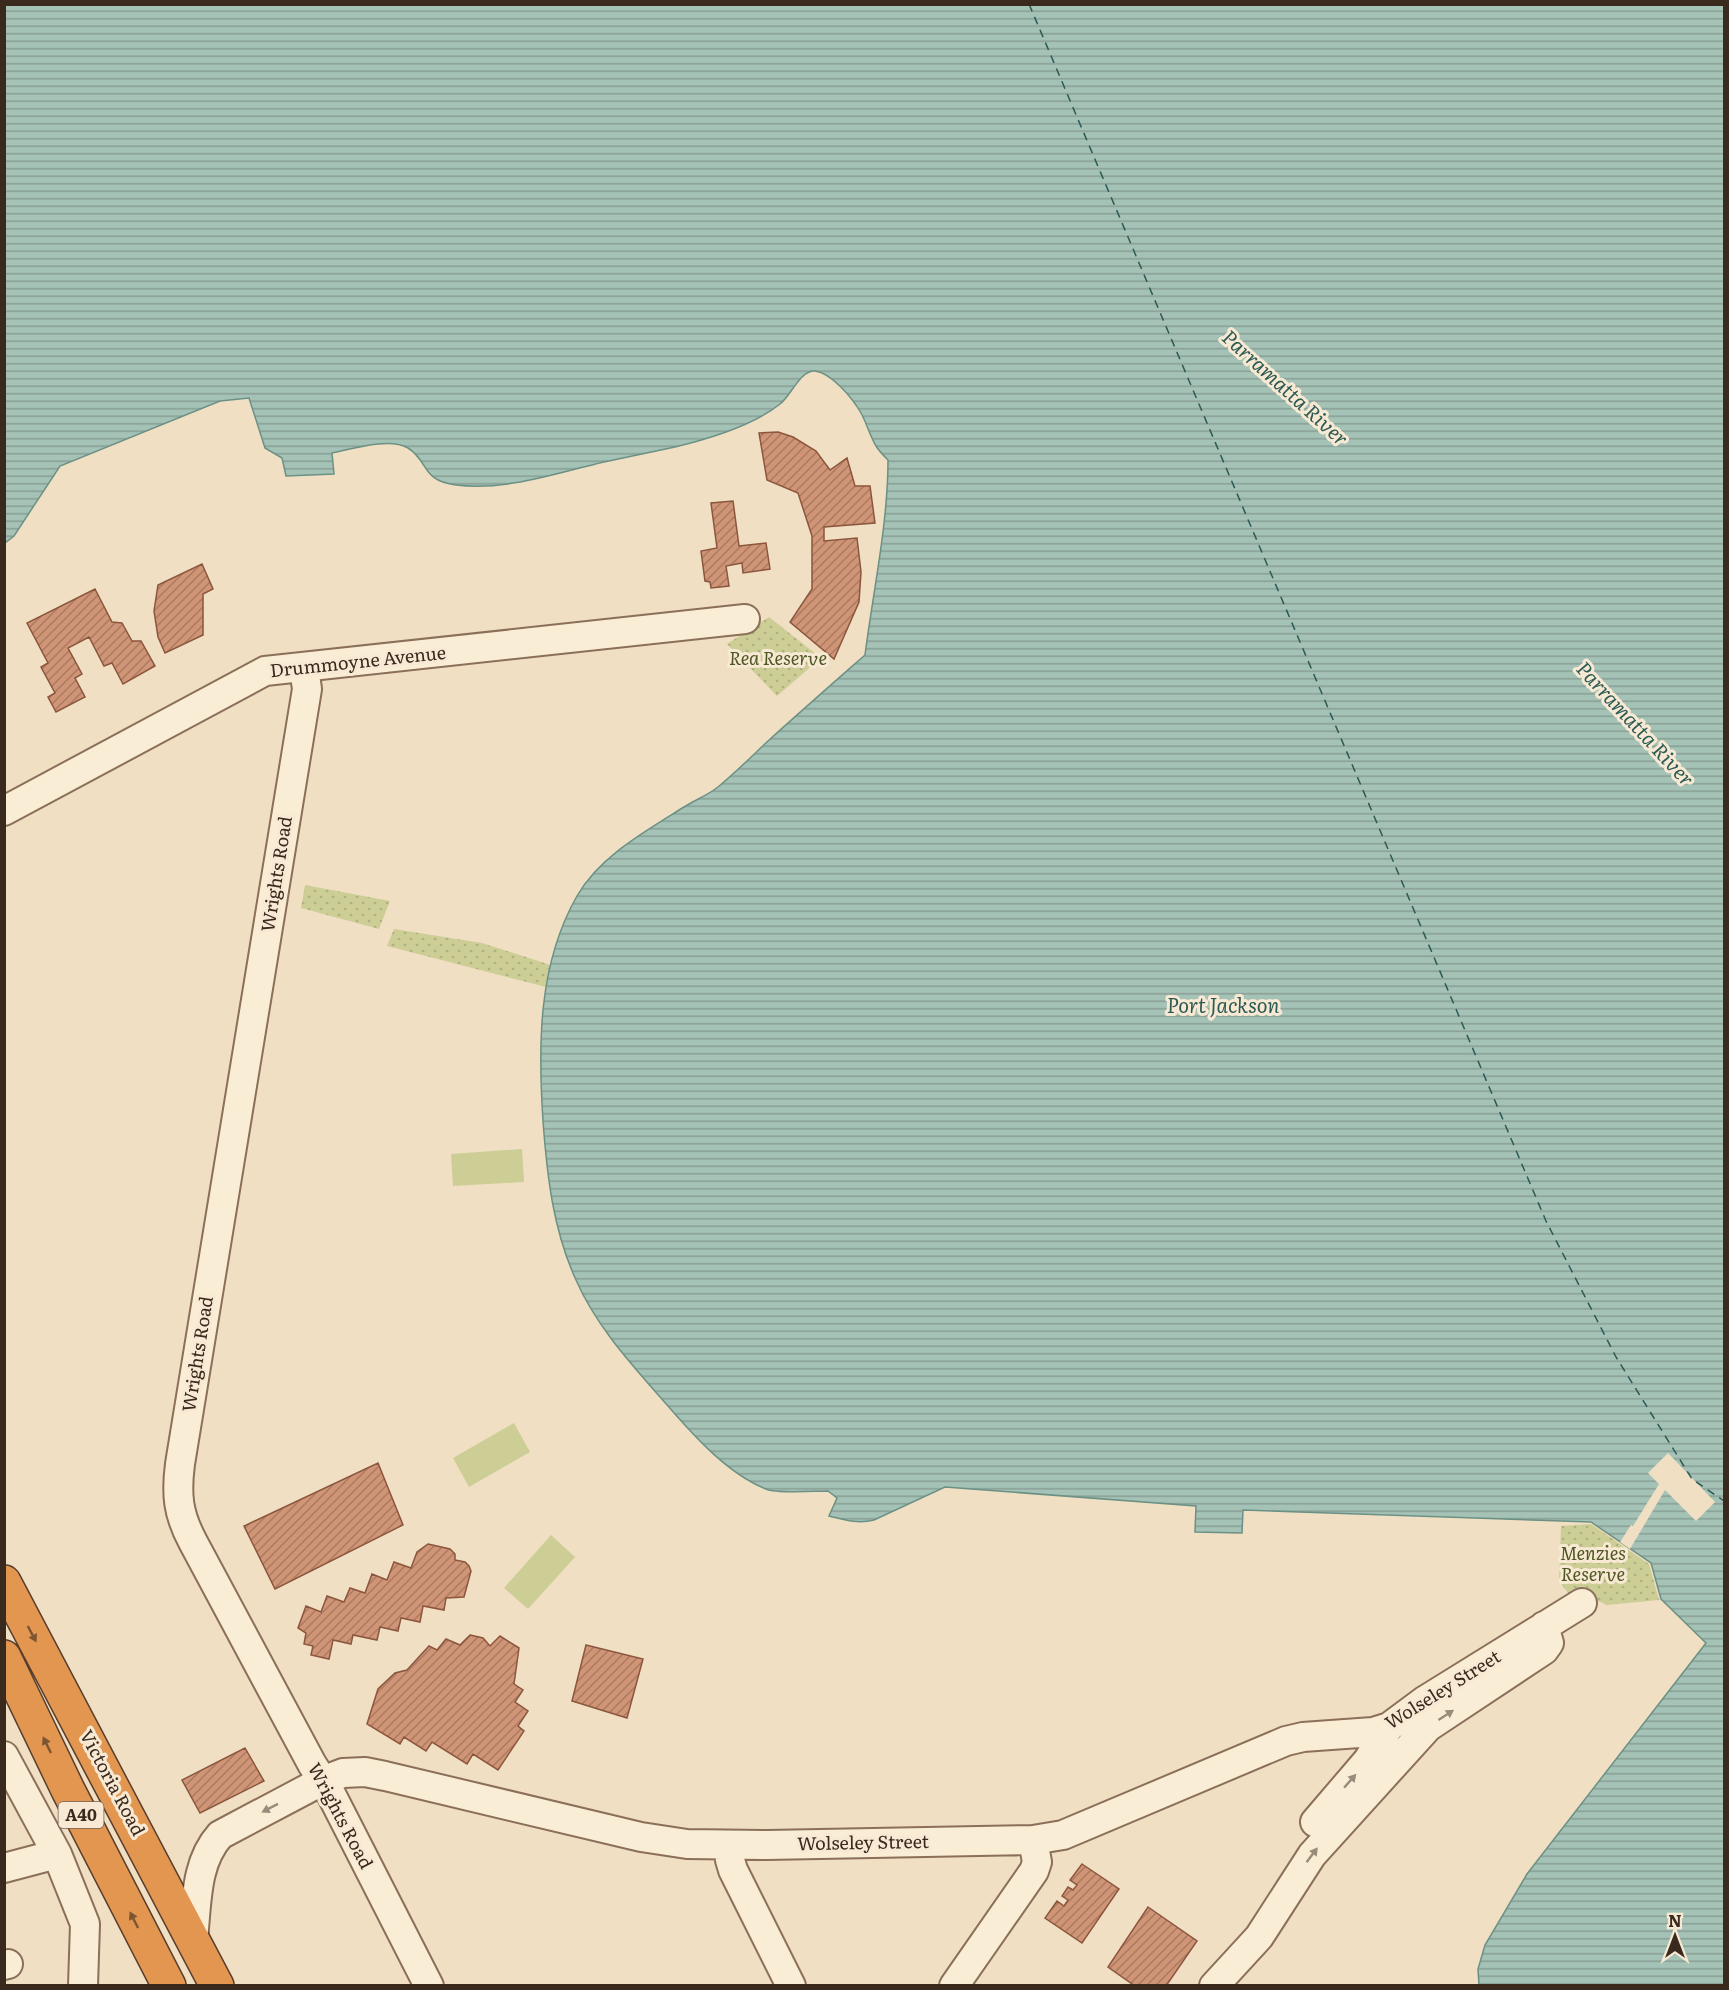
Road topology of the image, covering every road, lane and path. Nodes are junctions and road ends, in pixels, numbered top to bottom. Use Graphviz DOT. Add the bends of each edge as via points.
graph roads {
  1 [pos="745,619"];
  2 [pos="304,668"];
  3 [pos="4,810"];
  4 [pos="4,1582"];
  5 [pos="1582,1603"];
  6 [pos="1544,1626"];
  7 [pos="4,1657"];
  8 [pos="1389,1726"];
  9 [pos="4,1755"];
  10 [pos="322,1781"];
  11 [pos="1034,1840"];
  12 [pos="728,1845"];
  13 [pos="57,1854"];
  14 [pos="4,1869"];
  15 [pos="193,1939"];
  16 [pos="83,1986"];
  17 [pos="169,1986"];
  18 [pos="217,1986"];
  19 [pos="429,1986"];
  20 [pos="791,1986"];
  21 [pos="954,1986"];
  22 [pos="1213,1986"];
  1 -- 2 [label="street, Drummoyne Avenue"];
  2 -- 3 [label="street, Drummoyne Avenue" via="265,671"];
  2 -- 10 [label="street, Wrights Road" via="307,689 177,1494 185,1527"];
  4 -- 15 [label="highway, Victoria Road / A40, one-way"];
  5 -- 6 [label="street, Wolseley Street"];
  6 -- 8 [label="street, Wolseley Street"];
  22 -- 6 [label="street, one-way" via="1259,1937 1312,1855 1379,1779 1428,1727 1544,1650 1549,1643"];
  17 -- 7 [label="highway, A40, one-way"];
  8 -- 11 [label="street, Wolseley Street" via="1365,1734 1286,1741 1063,1836"];
  22 -- 8 [label="street, one-way" via="1295,1845 1368,1760"];
  9 -- 13 [label="street"];
  10 -- 12 [label="street, Wolseley Street" via="343,1773 365,1772 641,1837"];
  10 -- 15 [label="street, Wolseley Street, one-way" via="229,1829 211,1845 201,1875"];
  10 -- 19 [label="street, Wrights Road"];
  11 -- 12 [label="street, Wolseley Street"];
  11 -- 21 [label="street" via="1034,1871"];
  12 -- 20 [label="street" via="733,1870"];
  13 -- 14 [label="street"];
  13 -- 16 [label="street" via="85,1924"];
  15 -- 18 [label="highway, Victoria Road / A40"];
}
